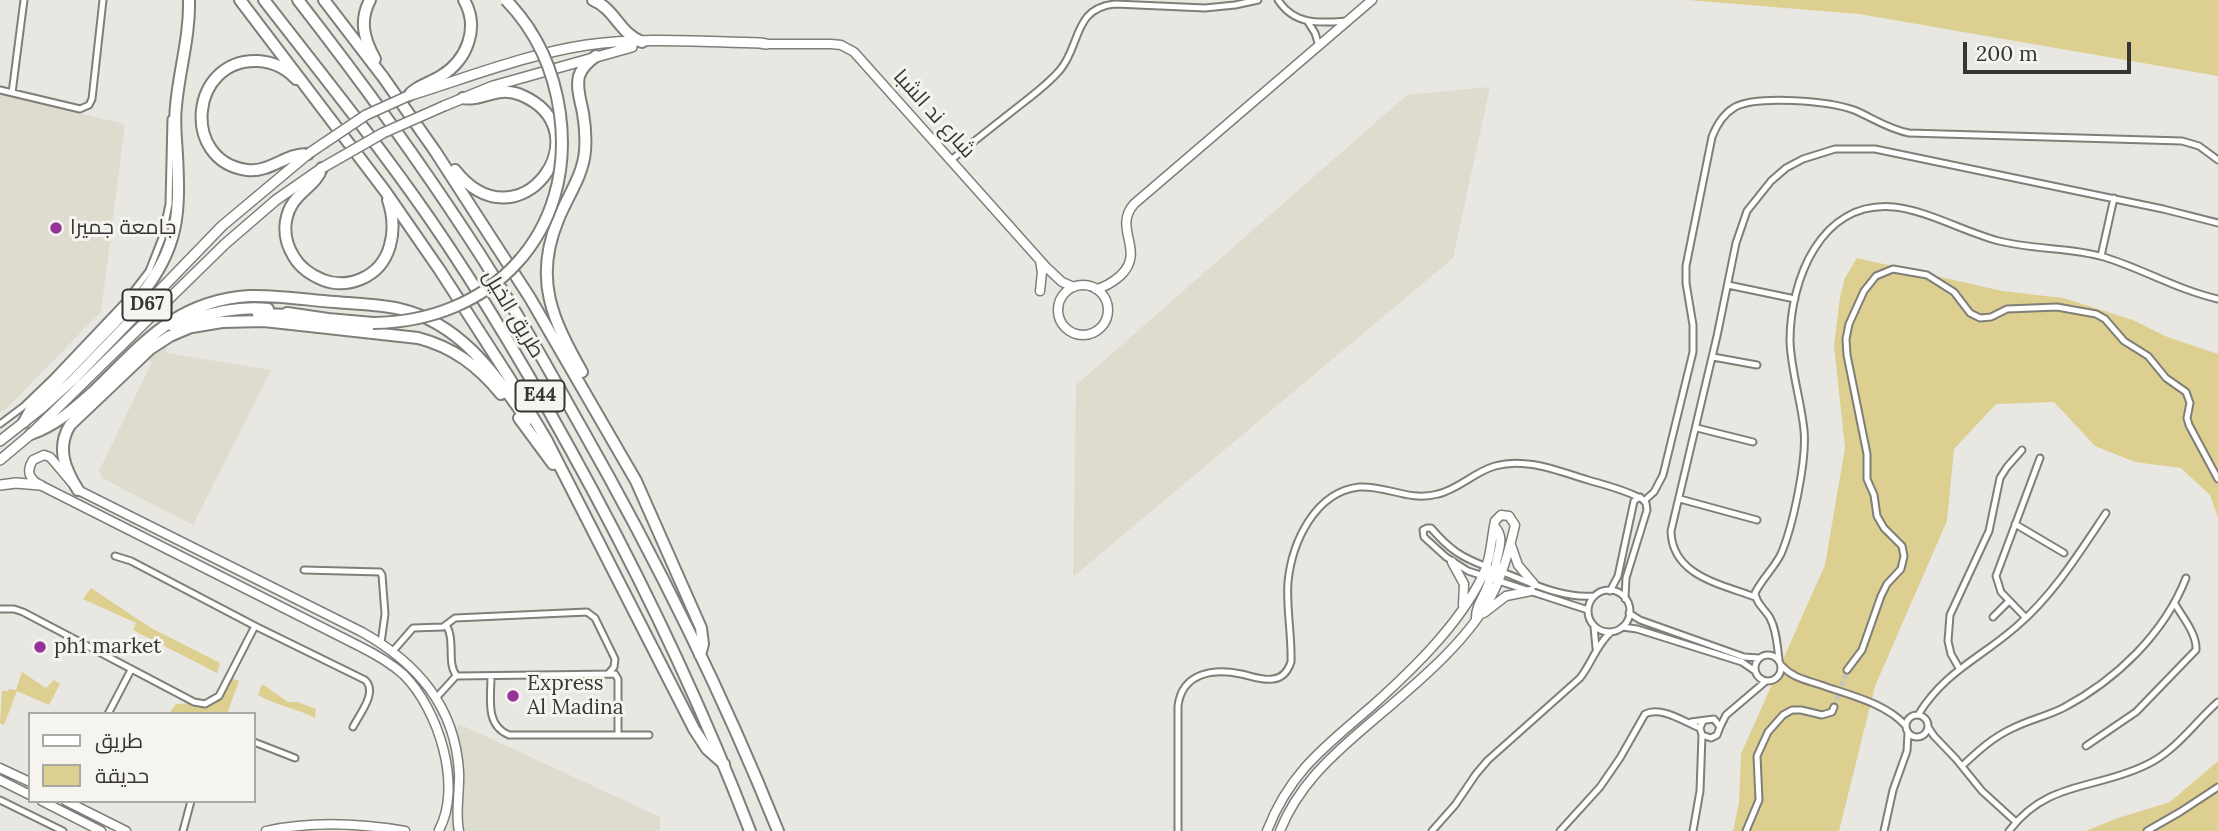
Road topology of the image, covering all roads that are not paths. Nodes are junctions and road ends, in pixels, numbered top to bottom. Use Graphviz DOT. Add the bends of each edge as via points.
graph roads {
  1 [pos="24,0"];
  2 [pos="103,0"];
  3 [pos="189,0"];
  4 [pos="240,0"];
  5 [pos="264,0"];
  6 [pos="298,0"];
  7 [pos="324,0"];
  8 [pos="370,0"];
  9 [pos="464,0"];
  10 [pos="506,0"];
  11 [pos="593,0"];
  12 [pos="1258,0"];
  13 [pos="1278,0"];
  14 [pos="1372,0"];
  15 [pos="1347,21"];
  16 [pos="1308,22"];
  17 [pos="642,42"];
  18 [pos="765,44"];
  19 [pos="1319,46"];
  20 [pos="596,56"];
  21 [pos="383,77"];
  22 [pos="440,82"];
  23 [pos="0,90"];
  24 [pos="12,93"];
  25 [pos="408,96"];
  26 [pos="463,98"];
  27 [pos="322,105"];
  28 [pos="175,110"];
  29 [pos="435,151"];
  30 [pos="308,154"];
  31 [pos="951,160"];
  32 [pos="2218,160"];
  33 [pos="322,168"];
  34 [pos="385,191"];
  35 [pos="2114,198"];
  36 [pos="1138,202"];
  37 [pos="2218,223"];
  38 [pos="2101,256"];
  39 [pos="1043,264"];
  40 [pos="1728,285"];
  41 [pos="1074,286"];
  42 [pos="1096,289"];
  43 [pos="1040,290"];
  44 [pos="1061,298"];
  45 [pos="1795,299"];
  46 [pos="2218,299"];
  47 [pos="1106,301"];
  48 [pos="293,314"];
  49 [pos="161,327"];
  50 [pos="192,327"];
  51 [pos="1713,357"];
  52 [pos="1757,365"];
  53 [pos="24,422"];
  54 [pos="0,424"];
  55 [pos="1696,428"];
  56 [pos="31,434"];
  57 [pos="546,439"];
  58 [pos="0,441"];
  59 [pos="1753,442"];
  60 [pos="618,450"];
  61 [pos="2022,450"];
  62 [pos="2040,458"];
  63 [pos="0,460"];
  64 [pos="2218,479"];
  65 [pos="568,481"];
  66 [pos="0,485"];
  67 [pos="40,485"];
  68 [pos="78,490"];
  69 [pos="1638,497"];
  70 [pos="1680,499"];
  71 [pos="1645,500"];
  72 [pos="2106,513"];
  73 [pos="1757,520"];
  74 [pos="2015,524"];
  75 [pos="1510,542"];
  76 [pos="2064,553"];
  77 [pos="115,556"];
  78 [pos="1452,562"];
  79 [pos="304,570"];
  80 [pos="1493,574"];
  81 [pos="2186,578"];
  82 [pos="1533,587"];
  83 [pos="1610,591"];
  84 [pos="1594,596"];
  85 [pos="1755,597"];
  86 [pos="1625,599"];
  87 [pos="2009,601"];
  88 [pos="2175,604"];
  89 [pos="0,609"];
  90 [pos="1462,610"];
  91 [pos="1588,610"];
  92 [pos="1629,613"];
  93 [pos="1993,617"];
  94 [pos="2026,618"];
  95 [pos="1476,619"];
  96 [pos="446,625"];
  97 [pos="255,626"];
  98 [pos="382,626"];
  99 [pos="1594,627"];
  100 [pos="1622,627"];
  101 [pos="1611,632"];
  102 [pos="365,634"];
  103 [pos="1776,638"];
  104 [pos="381,643"];
  105 [pos="1596,648"];
  106 [pos="393,651"];
  107 [pos="1768,654"];
  108 [pos="700,655"];
  109 [pos="1759,659"];
  110 [pos="1779,659"];
  111 [pos="1782,666"];
  112 [pos="1959,668"];
  113 [pos="131,670"];
  114 [pos="1847,670"];
  115 [pos="609,673"];
  116 [pos="1756,674"];
  117 [pos="456,676"];
  118 [pos="491,676"];
  119 [pos="1777,678"];
  120 [pos="1797,678"];
  121 [pos="1766,681"];
  122 [pos="1754,692"];
  123 [pos="436,698"];
  124 [pos="1929,701"];
  125 [pos="2218,702"];
  126 [pos="1834,707"];
  127 [pos="109,712"];
  128 [pos="1729,713"];
  129 [pos="1893,714"];
  130 [pos="1918,715"];
  131 [pos="1712,718"];
  132 [pos="1910,718"];
  133 [pos="1688,721"];
  134 [pos="1703,721"];
  135 [pos="1927,723"];
  136 [pos="353,727"];
  137 [pos="1720,727"];
  138 [pos="1907,729"];
  139 [pos="1701,732"];
  140 [pos="618,735"];
  141 [pos="649,735"];
  142 [pos="1920,737"];
  143 [pos="1713,738"];
  144 [pos="1936,738"];
  145 [pos="256,743"];
  146 [pos="2086,746"];
  147 [pos="1907,751"];
  148 [pos="1702,754"];
  149 [pos="295,758"];
  150 [pos="724,764"];
  151 [pos="1962,766"];
  152 [pos="0,768"];
  153 [pos="0,780"];
  154 [pos="28,781"];
  155 [pos="2218,787"];
  156 [pos="28,794"];
  157 [pos="0,800"];
  158 [pos="46,803"];
  159 [pos="69,803"];
  160 [pos="190,803"];
  161 [pos="2016,822"];
  162 [pos="63,831"];
  163 [pos="100,831"];
  164 [pos="126,831"];
  165 [pos="183,831"];
  166 [pos="266,831"];
  167 [pos="405,831"];
  168 [pos="439,831"];
  169 [pos="458,831"];
  170 [pos="750,831"];
  171 [pos="778,831"];
  172 [pos="1178,831"];
  173 [pos="1267,831"];
  174 [pos="1280,831"];
  175 [pos="1432,831"];
  176 [pos="1560,831"];
  177 [pos="1693,831"];
  178 [pos="1746,831"];
  179 [pos="1884,831"];
  180 [pos="2009,831"];
  181 [pos="2147,831"];
  1 -- 24 [label="street"];
  2 -- 24 [label="street" via="92,99 86,107"];
  3 -- 28 [label="highway"];
  4 -- 27 [label="highway"];
  5 -- 150 [label="highway, طريق الخيل / E44" via="403,181 492,314 626,553"];
  6 -- 108 [label="highway, طريق الخيل / E44" via="405,142 496,280 622,500"];
  7 -- 21 [label="highway"];
  8 -- 21 [label="highway" via="364,12 365,35"];
  9 -- 22 [label="highway" via="470,39 460,61"];
  10 -- 48 [label="highway, bridge" via="542,50 557,95 563,156 559,184 538,235 517,264 483,292 431,316 373,323"];
  11 -- 17 [label="highway"];
  12 -- 31 [label="street" via="1218,7 1099,7 1082,22 1060,70"];
  13 -- 16 [label="street" via="1291,14"];
  14 -- 15 [label="street"];
  15 -- 16 [label="street"];
  15 -- 19 [label="street"];
  16 -- 19 [label="street"];
  17 -- 18 [label="main road"];
  17 -- 22 [label="main road" via="565,49"];
  18 -- 20 [label="main road" via="657,44"];
  18 -- 31 [label="street, شارع ند الشبا" via="831,44 850,49"];
  19 -- 36 [label="street"];
  20 -- 26 [label="main road, D67"];
  20 -- 60 [label="highway" via="579,79 584,154 553,234 547,279 556,323 615,432"];
  21 -- 29 [label="highway"];
  22 -- 25 [label="highway" via="415,89"];
  23 -- 24 [label="street"];
  25 -- 30 [label="main road, D67, bridge" via="366,115"];
  26 -- 29 [label="highway" via="506,92 537,105 556,139 550,170 526,192 491,195 467,184 446,156"];
  26 -- 33 [label="main road, D67, bridge" via="383,133"];
  27 -- 30 [label="highway" via="290,73 254,61 229,68 205,94 201,124 209,145 224,162 257,171"];
  27 -- 34 [label="highway"];
  28 -- 53 [label="highway" via="178,209 167,254 141,295 31,409"];
  28 -- 54 [label="street" via="170,126 167,221 149,271 54,378"];
  29 -- 60 [label="highway" via="509,264"];
  30 -- 53 [label="main road, D67" via="206,241 73,380"];
  31 -- 39 [label="street, شارع ند الشبا"];
  32 -- 71 [label="street" via="2199,146 2182,141 1909,133 1836,105 1779,100 1738,106 1722,117 1712,137 1686,266 1693,352 1663,475"];
  33 -- 34 [label="highway" via="293,201 286,219 286,237 296,261 321,279 356,281 375,270 388,253 393,220"];
  33 -- 56 [label="main road, D67" via="276,200 209,260"];
  34 -- 57 [label="highway"];
  35 -- 37 [label="street"];
  35 -- 38 [label="street"];
  35 -- 40 [label="street" via="1886,150 1822,152 1786,168 1758,195 1741,227"];
  36 -- 42 [label="street" via="1126,221 1132,250 1128,266 1111,284"];
  36 -- 47 [label="street" via="1129,220 1134,260"];
  38 -- 45 [label="street" via="1994,240 1903,209 1874,208 1839,222 1817,243"];
  38 -- 46 [label="street"];
  39 -- 41 [label="street, شارع ند الشبا" via="1062,282"];
  39 -- 43 [label="street"];
  39 -- 44 [label="street, شارع ند الشبا"];
  40 -- 45 [label="street"];
  40 -- 51 [label="street"];
  41 -- 42 [label="street"];
  41 -- 44 [label="street"];
  42 -- 47 [label="street"];
  44 -- 47 [label="street" via="1060,320 1070,331 1081,334 1092,333 1104,323"];
  45 -- 85 [label="street" via="1790,343 1804,429 1803,459 1785,543"];
  48 -- 49 [label="highway" via="239,308"];
  48 -- 50 [label="highway" via="222,317"];
  49 -- 56 [label="highway" via="74,409"];
  49 -- 57 [label="highway" via="194,308 238,296 408,311 449,332 473,351"];
  50 -- 65 [label="highway" via="264,321 408,336 439,344 486,377"];
  50 -- 68 [label="highway" via="149,349 66,432 62,453"];
  51 -- 52 [label="street"];
  51 -- 55 [label="street"];
  53 -- 58 [label="main road, D67"];
  55 -- 59 [label="street"];
  55 -- 70 [label="street"];
  56 -- 63 [label="main road, D67"];
  57 -- 65 [label="highway"];
  60 -- 108 [label="highway" via="646,501 701,628"];
  61 -- 112 [label="street" via="2000,478 1989,531 1950,615 1948,641"];
  62 -- 74 [label="street"];
  64 -- 114 [label="street" via="2189,425 2188,396 2101,316 2057,307 2007,309 1980,318 1970,313 1954,292 1927,275 1899,269 1881,272 1868,285 1852,317 1847,355 1877,516 1900,542 1904,556 1901,569 1881,596 1862,650"];
  65 -- 150 [label="highway" via="690,722 707,749"];
  66 -- 67 [label="main road"];
  67 -- 68 [label="street" via="29,471 33,460 44,455 54,460"];
  67 -- 168 [label="street" via="395,667 420,695 442,741 447,794"];
  68 -- 102 [label="street"];
  69 -- 71 [label="street"];
  69 -- 83 [label="street"];
  69 -- 172 [label="street" via="1518,463 1488,468 1432,496 1364,487 1332,496 1313,515 1292,561 1287,672 1272,680 1227,671 1206,673 1192,679 1180,696"];
  70 -- 73 [label="street"];
  70 -- 85 [label="street" via="1671,537 1682,563 1699,576"];
  71 -- 86 [label="street" via="1647,510 1626,578"];
  72 -- 94 [label="street" via="2065,574"];
  74 -- 76 [label="street"];
  74 -- 87 [label="street" via="1996,576 1998,588"];
  75 -- 80 [label="street"];
  75 -- 80 [label="street" via="1515,525 1512,517 1501,515 1494,526"];
  75 -- 82 [label="street"];
  77 -- 97 [label="street"];
  78 -- 80 [label="street" via="1468,571"];
  78 -- 80 [label="street" via="1424,537 1425,529 1431,528 1457,554"];
  78 -- 90 [label="street" via="1465,587"];
  79 -- 98 [label="street" via="380,572"];
  80 -- 82 [label="street"];
  80 -- 90 [label="street"];
  80 -- 95 [label="street" via="1491,598"];
  81 -- 88 [label="street"];
  82 -- 84 [label="street"];
  82 -- 91 [label="street"];
  82 -- 95 [label="street" via="1506,596"];
  83 -- 84 [label="street"];
  83 -- 86 [label="street"];
  84 -- 91 [label="street"];
  85 -- 103 [label="street" via="1772,622"];
  86 -- 92 [label="street"];
  87 -- 93 [label="street"];
  87 -- 94 [label="street"];
  88 -- 146 [label="street" via="2196,650 2136,712"];
  88 -- 151 [label="street" via="2150,638 2106,679 2061,709 1997,736"];
  89 -- 113 [label="street" via="23,612"];
  90 -- 173 [label="street" via="1406,674 1309,762 1286,792"];
  91 -- 99 [label="street"];
  92 -- 100 [label="street"];
  92 -- 109 [label="street"];
  94 -- 112 [label="street"];
  95 -- 174 [label="street" via="1424,677 1313,775"];
  96 -- 106 [label="street" via="413,628"];
  96 -- 115 [label="street" via="455,618 589,612 615,659"];
  96 -- 117 [label="street"];
  97 -- 113 [label="street" via="219,696 210,702 194,702"];
  97 -- 136 [label="street" via="367,681 370,693"];
  98 -- 102 [label="street"];
  98 -- 104 [label="street"];
  99 -- 101 [label="street"];
  99 -- 105 [label="street"];
  100 -- 101 [label="street"];
  100 -- 116 [label="street" via="1734,659"];
  101 -- 105 [label="street"];
  102 -- 104 [label="street"];
  103 -- 107 [label="street"];
  103 -- 110 [label="street"];
  104 -- 106 [label="street"];
  105 -- 175 [label="street" via="1580,678 1488,760"];
  106 -- 123 [label="street" via="419,674"];
  107 -- 109 [label="street"];
  107 -- 110 [label="street"];
  108 -- 171 [label="highway, طريق الخيل / E44"];
  109 -- 116 [label="street"];
  110 -- 111 [label="street"];
  111 -- 119 [label="street"];
  111 -- 120 [label="street"];
  112 -- 124 [label="street"];
  113 -- 127 [label="street"];
  115 -- 118 [label="street"];
  115 -- 140 [label="street" via="618,677"];
  116 -- 121 [label="street"];
  116 -- 122 [label="street"];
  117 -- 118 [label="street"];
  117 -- 123 [label="street"];
  118 -- 140 [label="street" via="493,721 505,734"];
  119 -- 120 [label="street"];
  119 -- 121 [label="street"];
  120 -- 129 [label="street"];
  121 -- 122 [label="street"];
  122 -- 128 [label="street"];
  123 -- 169 [label="street" via="456,746"];
  124 -- 130 [label="street"];
  124 -- 135 [label="street"];
  125 -- 161 [label="street" via="2155,760 2059,792"];
  126 -- 178 [label="street" via="1822,715 1792,710 1768,732 1757,756 1759,800"];
  128 -- 131 [label="street"];
  128 -- 137 [label="street"];
  129 -- 132 [label="street"];
  129 -- 138 [label="street"];
  130 -- 132 [label="street"];
  130 -- 135 [label="street"];
  131 -- 134 [label="street"];
  131 -- 137 [label="street"];
  132 -- 138 [label="street"];
  133 -- 134 [label="street"];
  133 -- 139 [label="street"];
  133 -- 176 [label="street" via="1658,711 1645,714 1605,780"];
  134 -- 139 [label="street"];
  135 -- 142 [label="street"];
  135 -- 144 [label="street"];
  137 -- 143 [label="street"];
  138 -- 142 [label="street" via="1912,737"];
  138 -- 147 [label="street"];
  139 -- 143 [label="street"];
  139 -- 148 [label="street"];
  140 -- 141 [label="street"];
  142 -- 144 [label="street"];
  142 -- 147 [label="street"];
  143 -- 148 [label="street"];
  144 -- 151 [label="street"];
  145 -- 149 [label="street"];
  147 -- 179 [label="street"];
  148 -- 177 [label="street"];
  150 -- 170 [label="highway, طريق الخيل / E44"];
  151 -- 161 [label="street"];
  152 -- 154 [label="street"];
  153 -- 156 [label="street"];
  155 -- 181 [label="street"];
  157 -- 162 [label="street"];
  158 -- 163 [label="street"];
  159 -- 164 [label="street"];
  160 -- 165 [label="street"];
  161 -- 180 [label="street"];
  166 -- 167 [label="street" via="355,824"];
  168 -- 169 [label="street"];
}
